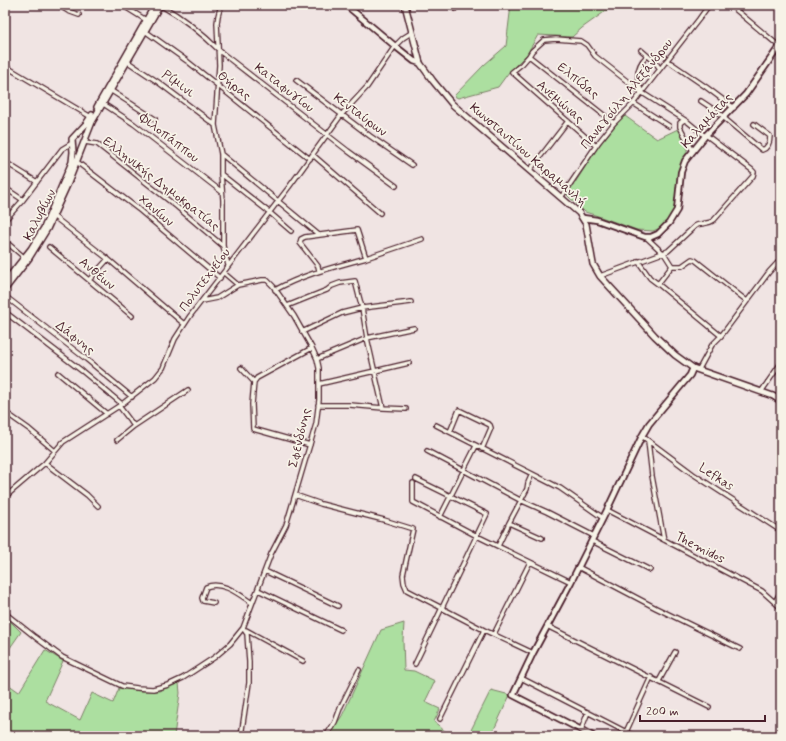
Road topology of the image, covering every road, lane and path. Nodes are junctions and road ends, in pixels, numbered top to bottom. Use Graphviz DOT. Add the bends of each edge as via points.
graph roads {
  1 [pos="58,5"];
  2 [pos="122,5"];
  3 [pos="156,5"];
  4 [pos="160,5"];
  5 [pos="221,5"];
  6 [pos="346,5"];
  7 [pos="405,5"];
  8 [pos="449,5"];
  9 [pos="709,5"];
  10 [pos="730,5"];
  11 [pos="455,9"];
  12 [pos="79,15"];
  13 [pos="146,20"];
  14 [pos="145,31"];
  15 [pos="411,33"];
  16 [pos="396,46"];
  17 [pos="780,47"];
  18 [pos="219,49"];
  19 [pos="641,50"];
  20 [pos="529,56"];
  21 [pos="647,56"];
  22 [pos="666,61"];
  23 [pos="128,62"];
  24 [pos="420,63"];
  25 [pos="5,66"];
  26 [pos="660,69"];
  27 [pos="296,80"];
  28 [pos="218,86"];
  29 [pos="110,90"];
  30 [pos="641,92"];
  31 [pos="701,101"];
  32 [pos="633,102"];
  33 [pos="102,103"];
  34 [pos="734,108"];
  35 [pos="342,114"];
  36 [pos="91,117"];
  37 [pos="724,118"];
  38 [pos="155,119"];
  39 [pos="684,120"];
  40 [pos="568,121"];
  41 [pos="614,123"];
  42 [pos="754,124"];
  43 [pos="215,125"];
  44 [pos="669,126"];
  45 [pos="75,135"];
  46 [pos="327,135"];
  47 [pos="706,136"];
  48 [pos="84,142"];
  49 [pos="72,144"];
  50 [pos="596,146"];
  51 [pos="693,151"];
  52 [pos="221,154"];
  53 [pos="311,157"];
  54 [pos="5,162"];
  55 [pos="77,162"];
  56 [pos="412,165"];
  57 [pos="530,170"];
  58 [pos="220,174"];
  59 [pos="37,182"];
  60 [pos="396,186"];
  61 [pos="5,188"];
  62 [pos="222,192"];
  63 [pos="562,196"];
  64 [pos="23,200"];
  65 [pos="278,200"];
  66 [pos="269,212"];
  67 [pos="380,213"];
  68 [pos="53,216"];
  69 [pos="583,218"];
  70 [pos="5,220"];
  71 [pos="291,231"];
  72 [pos="319,235"];
  73 [pos="645,236"];
  74 [pos="422,239"];
  75 [pos="5,240"];
  76 [pos="223,246"];
  77 [pos="49,247"];
  78 [pos="663,253"];
  79 [pos="25,258"];
  80 [pos="366,258"];
  81 [pos="108,259"];
  82 [pos="781,259"];
  83 [pos="638,261"];
  84 [pos="228,265"];
  85 [pos="672,266"];
  86 [pos="319,271"];
  87 [pos="224,273"];
  88 [pos="600,276"];
  89 [pos="220,278"];
  90 [pos="89,280"];
  91 [pos="5,282"];
  92 [pos="658,284"];
  93 [pos="238,286"];
  94 [pos="5,289"];
  95 [pos="275,290"];
  96 [pos="5,296"];
  97 [pos="202,301"];
  98 [pos="747,301"];
  99 [pos="411,302"];
  100 [pos="287,306"];
  101 [pos="362,308"];
  102 [pos="5,312"];
  103 [pos="132,316"];
  104 [pos="184,324"];
  105 [pos="414,328"];
  106 [pos="302,332"];
  107 [pos="721,336"];
  108 [pos="366,338"];
  109 [pos="312,348"];
  110 [pos="317,359"];
  111 [pos="409,363"];
  112 [pos="781,363"];
  113 [pos="241,368"];
  114 [pos="696,368"];
  115 [pos="375,372"];
  116 [pos="58,373"];
  117 [pos="254,382"];
  118 [pos="319,384"];
  119 [pos="188,390"];
  120 [pos="761,392"];
  121 [pos="132,397"];
  122 [pos="781,401"];
  123 [pos="120,405"];
  124 [pos="318,406"];
  125 [pos="383,408"];
  126 [pos="406,409"];
  127 [pos="5,412"];
  128 [pos="107,414"];
  129 [pos="436,425"];
  130 [pos="134,426"];
  131 [pos="450,432"];
  132 [pos="642,436"];
  133 [pos="117,440"];
  134 [pos="648,442"];
  135 [pos="310,445"];
  136 [pos="476,446"];
  137 [pos="482,449"];
  138 [pos="427,450"];
  139 [pos="55,451"];
  140 [pos="45,463"];
  141 [pos="464,470"];
  142 [pos="532,474"];
  143 [pos="416,479"];
  144 [pos="413,483"];
  145 [pos="295,495"];
  146 [pos="5,497"];
  147 [pos="451,497"];
  148 [pos="520,500"];
  149 [pos="98,506"];
  150 [pos="607,510"];
  151 [pos="440,517"];
  152 [pos="603,518"];
  153 [pos="509,523"];
  154 [pos="781,531"];
  155 [pos="477,536"];
  156 [pos="542,538"];
  157 [pos="593,538"];
  158 [pos="664,540"];
  159 [pos="498,546"];
  160 [pos="530,562"];
  161 [pos="578,567"];
  162 [pos="650,570"];
  163 [pos="265,571"];
  164 [pos="571,582"];
  165 [pos="258,590"];
  166 [pos="781,591"];
  167 [pos="252,602"];
  168 [pos="775,602"];
  169 [pos="214,603"];
  170 [pos="338,606"];
  171 [pos="781,608"];
  172 [pos="442,609"];
  173 [pos="5,613"];
  174 [pos="547,626"];
  175 [pos="243,628"];
  176 [pos="341,630"];
  177 [pos="484,630"];
  178 [pos="494,634"];
  179 [pos="740,649"];
  180 [pos="675,652"];
  181 [pos="533,653"];
  182 [pos="303,661"];
  183 [pos="415,664"];
  184 [pos="360,670"];
  185 [pos="651,677"];
  186 [pos="521,678"];
  187 [pos="659,681"];
  188 [pos="709,707"];
  189 [pos="588,712"];
  190 [pos="440,719"];
  191 [pos="580,730"];
  192 [pos="628,734"];
  193 [pos="241,736"];
  194 [pos="326,736"];
  195 [pos="593,736"];
  196 [pos="634,736"];
  1 -- 12 [label="street"];
  2 -- 13 [label="street"];
  3 -- 13 [label="main road, Καλυβίων"];
  4 -- 14 [label="main road, Καλυβίων"];
  4 -- 18 [label="street, Καταφυγίου"];
  5 -- 18 [label="street" via="217,23"];
  6 -- 16 [label="street"];
  7 -- 15 [label="main road, Κωνσταντίνου Καραμανλή"];
  8 -- 11 [label="street"];
  9 -- 22 [label="street, Παναγούλη Αλεξάνδρου"];
  10 -- 17 [label="street"];
  13 -- 36 [label="main road, Καλυβίων"];
  14 -- 23 [label="main road, Καλυβίων"];
  14 -- 28 [label="street, Θήρας"];
  15 -- 16 [label="street, Πολυτεχνείου"];
  15 -- 24 [label="main road, Κωνσταντίνου Καραμανλή"];
  16 -- 24 [label="street"];
  16 -- 35 [label="street, Πολυτεχνείου" via="371,81"];
  17 -- 34 [label="street, Καλαμάτας"];
  18 -- 28 [label="street"];
  18 -- 46 [label="street, Καταφυγίου"];
  19 -- 21 [label="street"];
  20 -- 30 [label="street" via="544,40 581,41 595,56"];
  20 -- 40 [label="street, Ανεμώνας" via="512,72"];
  20 -- 41 [label="street, Ελπίδας"];
  21 -- 26 [label="street"];
  21 -- 30 [label="street" via="638,69"];
  22 -- 26 [label="street, Παναγούλη Αλεξάνδρου"];
  22 -- 34 [label="street"];
  23 -- 29 [label="main road, Καλυβίων"];
  23 -- 43 [label="street, Ρίμινι"];
  24 -- 57 [label="main road, Κωνσταντίνου Καραμανλή" via="452,104"];
  25 -- 36 [label="street"];
  26 -- 30 [label="street, Παναγούλη Αλεξάνδρου"];
  27 -- 35 [label="street, Κενταύρων"];
  28 -- 43 [label="street"];
  28 -- 53 [label="street, Θήρας"];
  29 -- 33 [label="main road, Καλυβίων"];
  29 -- 38 [label="street"];
  30 -- 32 [label="street, Παναγούλη Αλεξάνδρου"];
  30 -- 39 [label="street"];
  31 -- 37 [label="street"];
  32 -- 41 [label="street, Παναγούλη Αλεξάνδρου"];
  32 -- 44 [label="street"];
  33 -- 48 [label="main road, Καλυβίων"];
  33 -- 62 [label="street, Φιλοπάππου" via="134,124"];
  34 -- 37 [label="street, Καλαμάτας"];
  35 -- 46 [label="street, Πολυτεχνείου"];
  35 -- 56 [label="street, Κενταύρων"];
  36 -- 45 [label="main road, Καλυβίων"];
  37 -- 42 [label="street" via="762,150 765,149 770,136"];
  37 -- 47 [label="street, Καλαμάτας"];
  39 -- 47 [label="street"];
  39 -- 51 [label="street" via="680,126"];
  40 -- 50 [label="street, Ανεμώνας"];
  40 -- 57 [label="street"];
  41 -- 50 [label="street, Παναγούλη Αλεξάνδρου"];
  43 -- 52 [label="street"];
  45 -- 48 [label="main road" via="81,135"];
  45 -- 49 [label="main road, Καλυβίων"];
  46 -- 53 [label="street, Πολυτεχνείου"];
  46 -- 60 [label="street, Καταφυγίου"];
  47 -- 51 [label="street, Καλαμάτας"];
  47 -- 78 [label="street" via="754,172 714,220 695,226"];
  48 -- 49 [label="main road" via="77,148"];
  48 -- 55 [label="main road, Καλυβίων"];
  48 -- 76 [label="street, Ελληνικής Δημοκρατίας" via="97,144"];
  49 -- 59 [label="street" via="62,149"];
  49 -- 79 [label="main road, Καλυβίων" via="73,157 64,182 44,228"];
  50 -- 63 [label="street, Παναγούλη Αλεξάνδρου"];
  51 -- 73 [label="street, Καλαμάτας" via="681,172 677,210 663,230 658,234"];
  52 -- 58 [label="street"];
  52 -- 65 [label="street"];
  53 -- 65 [label="street, Πολυτεχνείου"];
  53 -- 67 [label="street, Θήρας"];
  54 -- 59 [label="street"];
  55 -- 68 [label="main road, Καλυβίων"];
  55 -- 89 [label="street, Χανίων"];
  57 -- 63 [label="main road, Κωνσταντίνου Καραμανλή"];
  58 -- 62 [label="street"];
  58 -- 66 [label="street"];
  59 -- 64 [label="street"];
  61 -- 64 [label="street"];
  62 -- 76 [label="street"];
  63 -- 69 [label="main road, Κωνσταντίνου Καραμανλή"];
  64 -- 70 [label="street"];
  65 -- 66 [label="street, Πολυτεχνείου"];
  65 -- 72 [label="street"];
  66 -- 71 [label="street"];
  66 -- 84 [label="street, Πολυτεχνείου"];
  68 -- 81 [label="street"];
  68 -- 94 [label="main road, Καλυβίων" via="34,251"];
  69 -- 73 [label="street"];
  69 -- 88 [label="main road, Κωνσταντίνου Καραμανλή" via="588,230 593,264"];
  72 -- 80 [label="street" via="357,230"];
  72 -- 86 [label="street" via="305,237 300,243"];
  73 -- 78 [label="street"];
  74 -- 80 [label="street"];
  75 -- 79 [label="street"];
  76 -- 84 [label="street"];
  77 -- 90 [label="street, Ανθέων"];
  78 -- 83 [label="street"];
  78 -- 85 [label="street"];
  79 -- 91 [label="main road, Καλυβίων"];
  80 -- 86 [label="street"];
  81 -- 90 [label="street"];
  81 -- 104 [label="street"];
  82 -- 98 [label="street"];
  83 -- 88 [label="street"];
  83 -- 92 [label="street" via="650,278"];
  84 -- 87 [label="street, Πολυτεχνείου"];
  85 -- 92 [label="street"];
  85 -- 98 [label="street" via="682,266 692,259 695,260"];
  86 -- 95 [label="street"];
  87 -- 89 [label="street, Πολυτεχνείου"];
  87 -- 93 [label="street"];
  88 -- 114 [label="main road, Κωνσταντίνου Καραμανλή" via="655,336 675,355"];
  89 -- 97 [label="street, Πολυτεχνείου"];
  90 -- 103 [label="street, Ανθέων"];
  92 -- 107 [label="street"];
  93 -- 95 [label="street, Σφενδόνης" via="267,280"];
  93 -- 97 [label="street" via="218,298"];
  95 -- 100 [label="street, Σφενδόνης"];
  96 -- 121 [label="street, Δάφνης"];
  97 -- 104 [label="street, Πολυτεχνείου"];
  98 -- 107 [label="street"];
  99 -- 101 [label="street"];
  100 -- 101 [label="street" via="332,286 355,281"];
  100 -- 106 [label="street, Σφενδόνης"];
  101 -- 106 [label="street" via="342,312"];
  101 -- 108 [label="street"];
  102 -- 123 [label="street"];
  104 -- 121 [label="street, Πολυτεχνείου" via="155,378"];
  105 -- 108 [label="street"];
  106 -- 109 [label="street, Σφενδόνης"];
  107 -- 114 [label="street"];
  108 -- 110 [label="street"];
  108 -- 115 [label="street"];
  109 -- 110 [label="street, Σφενδόνης"];
  109 -- 117 [label="street" via="256,378"];
  110 -- 118 [label="street, Σφενδόνης"];
  111 -- 115 [label="street"];
  112 -- 120 [label="street"];
  113 -- 117 [label="street"];
  114 -- 120 [label="main road, Κωνσταντίνου Καραμανλή"];
  114 -- 132 [label="street"];
  115 -- 118 [label="street"];
  115 -- 125 [label="street"];
  116 -- 128 [label="street"];
  117 -- 135 [label="street" via="253,429"];
  118 -- 124 [label="street, Σφενδόνης"];
  119 -- 130 [label="street"];
  120 -- 122 [label="main road, Κωνσταντίνου Καραμανλή"];
  121 -- 123 [label="street, Πολυτεχνείου"];
  123 -- 128 [label="street, Πολυτεχνείου"];
  123 -- 130 [label="street"];
  124 -- 125 [label="street"];
  124 -- 135 [label="street, Σφενδόνης"];
  125 -- 126 [label="street"];
  127 -- 139 [label="street"];
  128 -- 139 [label="street, Πολυτεχνείου" via="74,434"];
  129 -- 131 [label="street"];
  130 -- 133 [label="street"];
  131 -- 136 [label="street"];
  131 -- 137 [label="street" via="459,410 490,425"];
  132 -- 134 [label="street, Lefkas"];
  132 -- 150 [label="street"];
  134 -- 154 [label="street, Lefkas"];
  134 -- 158 [label="street"];
  135 -- 145 [label="street, Σφενδόνης"];
  136 -- 137 [label="street"];
  136 -- 141 [label="street"];
  137 -- 142 [label="street"];
  138 -- 141 [label="street"];
  139 -- 140 [label="street, Πολυτεχνείου"];
  140 -- 146 [label="street, Πολυτεχνείου"];
  140 -- 149 [label="street"];
  141 -- 147 [label="street"];
  141 -- 148 [label="street"];
  142 -- 148 [label="street"];
  142 -- 152 [label="street" via="560,488"];
  143 -- 147 [label="street"];
  144 -- 151 [label="street" via="413,502"];
  145 -- 163 [label="street, Σφενδόνης" via="286,525"];
  145 -- 172 [label="street" via="413,529 404,565 404,583 407,590"];
  147 -- 151 [label="street"];
  147 -- 155 [label="street" via="487,514"];
  148 -- 153 [label="street"];
  148 -- 157 [label="street"];
  150 -- 152 [label="street"];
  150 -- 158 [label="street, Themidos"];
  151 -- 155 [label="street"];
  152 -- 157 [label="street"];
  153 -- 156 [label="street"];
  153 -- 159 [label="street"];
  155 -- 159 [label="street"];
  155 -- 172 [label="street"];
  157 -- 161 [label="street"];
  157 -- 162 [label="street"];
  158 -- 168 [label="street, Themidos" via="762,591"];
  159 -- 160 [label="street"];
  160 -- 164 [label="street"];
  160 -- 178 [label="street"];
  161 -- 164 [label="street"];
  161 -- 179 [label="street"];
  163 -- 165 [label="street, Σφενδόνης"];
  163 -- 170 [label="street"];
  164 -- 174 [label="street"];
  165 -- 167 [label="street, Σφενδόνης"];
  165 -- 176 [label="street"];
  166 -- 168 [label="street"];
  167 -- 169 [label="street" via="216,585 206,587 202,598 203,601"];
  167 -- 175 [label="street, Σφενδόνης"];
  168 -- 171 [label="street, Themidos"];
  172 -- 177 [label="street"];
  172 -- 183 [label="street"];
  173 -- 175 [label="street" via="62,657 122,686 152,689 168,686 206,664"];
  174 -- 181 [label="street"];
  174 -- 185 [label="street"];
  175 -- 182 [label="street"];
  175 -- 193 [label="street" via="247,634 249,683"];
  177 -- 178 [label="street"];
  177 -- 190 [label="street"];
  178 -- 181 [label="street"];
  180 -- 187 [label="street"];
  181 -- 186 [label="street"];
  184 -- 194 [label="street"];
  185 -- 187 [label="street"];
  185 -- 192 [label="street"];
  186 -- 189 [label="street"];
  186 -- 191 [label="street" via="513,695"];
  187 -- 188 [label="street"];
  189 -- 191 [label="street"];
  189 -- 192 [label="street"];
  191 -- 195 [label="street"];
  192 -- 196 [label="street"];
}
